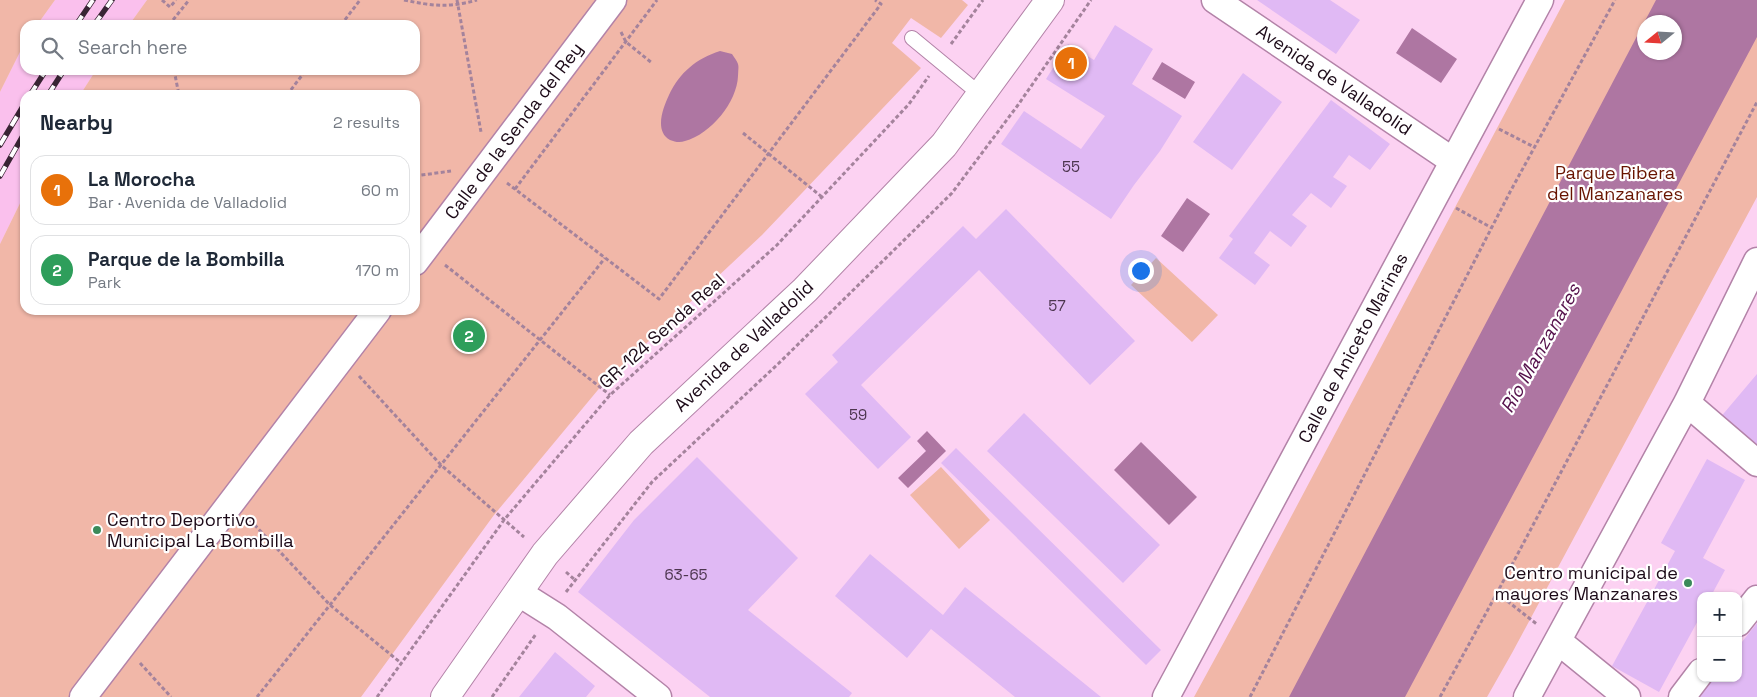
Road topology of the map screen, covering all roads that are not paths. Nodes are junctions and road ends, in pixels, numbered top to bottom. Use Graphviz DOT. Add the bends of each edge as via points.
graph roads {
  1 [pos="1050,0"];
  2 [pos="1215,0"];
  3 [pos="1540,0"];
  4 [pos="610,3"];
  5 [pos="912,38"];
  6 [pos="981,96"];
  7 [pos="1453,161"];
  8 [pos="420,256"];
  9 [pos="1757,261"];
  10 [pos="374,315"];
  11 [pos="1687,403"];
  12 [pos="1757,463"];
  13 [pos="519,593"];
  14 [pos="1757,599"];
  15 [pos="1742,618"];
  16 [pos="1558,640"];
  17 [pos="1697,677"];
  18 [pos="83,697"];
  19 [pos="445,697"];
  20 [pos="658,697"];
  21 [pos="1166,697"];
  22 [pos="1528,697"];
  23 [pos="1628,697"];
  24 [pos="1682,697"];
  1 -- 6 [label="main road, Avenida de Valladolid"];
  2 -- 7 [label="street, Avenida de Valladolid"];
  3 -- 7 [label="street, Calle de Aniceto Marinas"];
  4 -- 8 [label="street, Calle de la Senda del Rey"];
  5 -- 6 [label="lane"];
  6 -- 13 [label="main road, Avenida de Valladolid" via="944,145 805,290 641,443 545,554"];
  7 -- 21 [label="street, Calle de Aniceto Marinas"];
  9 -- 11 [label="street"];
  10 -- 18 [label="street"];
  11 -- 12 [label="street"];
  11 -- 16 [label="street"];
  13 -- 19 [label="main road, Avenida de Valladolid"];
  13 -- 20 [label="street" via="550,613"];
  14 -- 15 [label="street"];
  16 -- 22 [label="street"];
  16 -- 23 [label="street"];
  17 -- 24 [label="street"];
}
